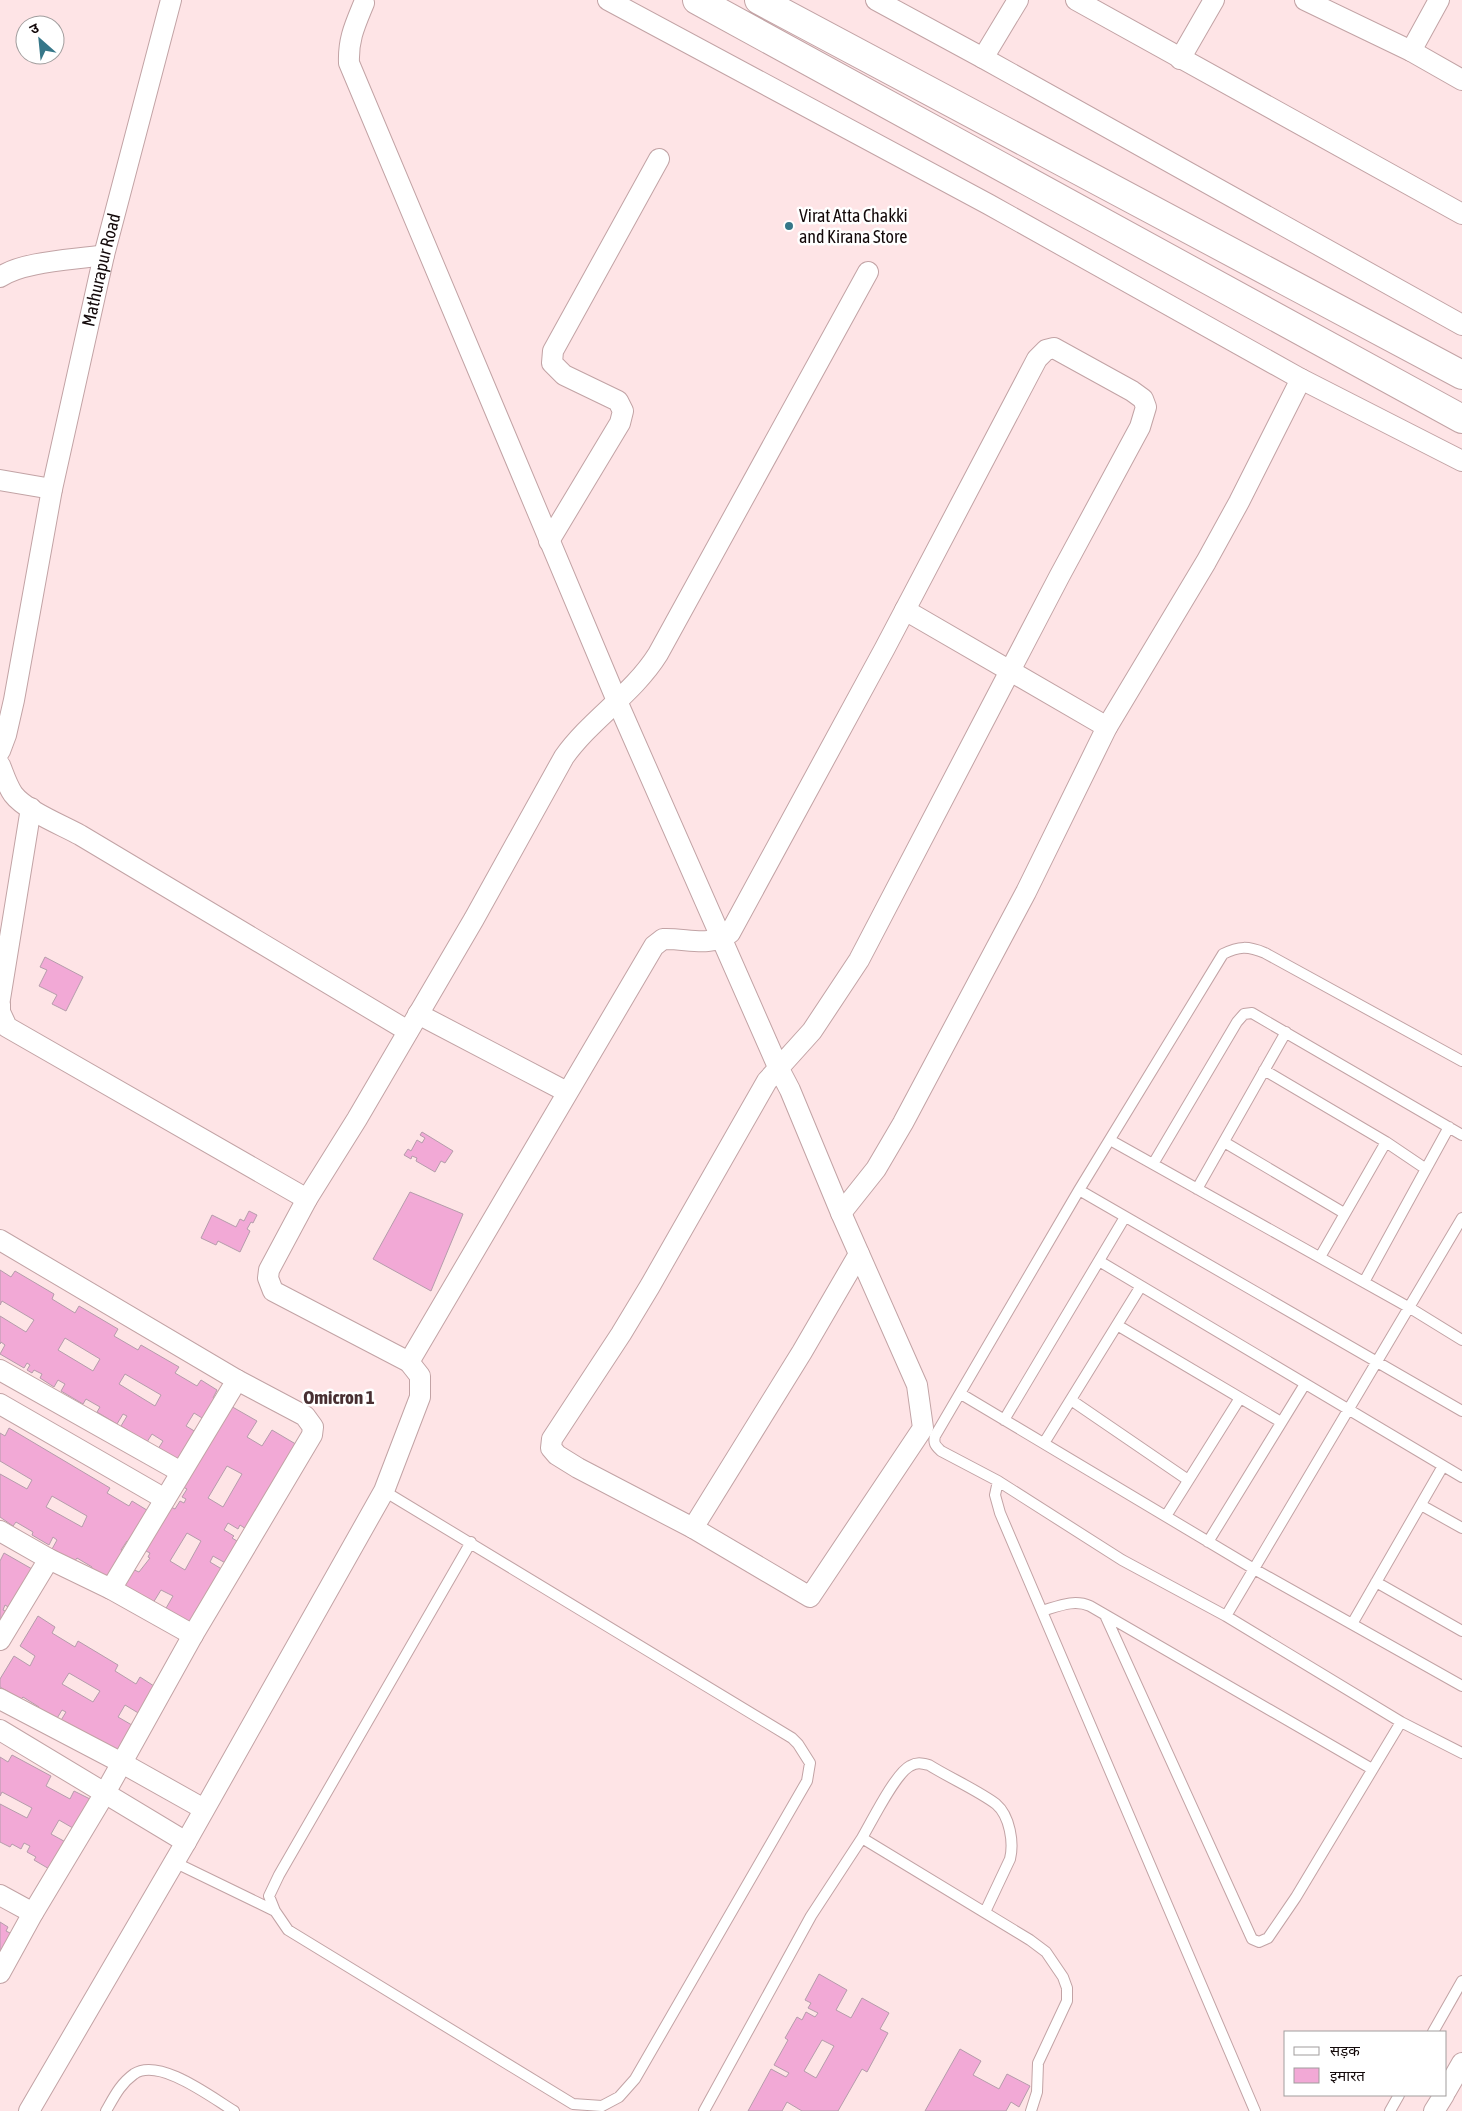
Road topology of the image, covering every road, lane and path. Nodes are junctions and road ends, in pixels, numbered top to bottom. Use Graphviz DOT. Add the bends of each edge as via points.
graph roads {
  1 [pos="171,0"];
  2 [pos="608,0"];
  3 [pos="697,0"];
  4 [pos="759,0"];
  5 [pos="876,0"];
  6 [pos="1018,0"];
  7 [pos="1214,0"];
  8 [pos="1305,0"];
  9 [pos="1439,0"];
  10 [pos="1085,2"];
  11 [pos="364,3"];
  12 [pos="1411,51"];
  13 [pos="983,58"];
  14 [pos="1180,59"];
  15 [pos="1462,80"];
  16 [pos="659,159"];
  17 [pos="1462,214"];
  18 [pos="104,256"];
  19 [pos="868,272"];
  20 [pos="0,277"];
  21 [pos="1462,325"];
  22 [pos="1462,375"];
  23 [pos="1301,379"];
  24 [pos="1462,419"];
  25 [pos="1462,462"];
  26 [pos="0,480"];
  27 [pos="52,489"];
  28 [pos="549,541"];
  29 [pos="905,610"];
  30 [pos="1010,672"];
  31 [pos="616,701"];
  32 [pos="1107,727"];
  33 [pos="0,751"];
  34 [pos="0,765"];
  35 [pos="31,808"];
  36 [pos="722,939"];
  37 [pos="0,999"];
  38 [pos="418,1014"];
  39 [pos="1,1015"];
  40 [pos="408,1032"];
  41 [pos="1286,1032"];
  42 [pos="1462,1061"];
  43 [pos="778,1067"];
  44 [pos="1264,1070"];
  45 [pos="567,1092"];
  46 [pos="1449,1127"];
  47 [pos="1462,1135"];
  48 [pos="1110,1140"];
  49 [pos="1224,1142"];
  50 [pos="1386,1142"];
  51 [pos="1153,1164"];
  52 [pos="1426,1169"];
  53 [pos="1197,1189"];
  54 [pos="1079,1190"];
  55 [pos="307,1199"];
  56 [pos="841,1213"];
  57 [pos="1344,1213"];
  58 [pos="1125,1217"];
  59 [pos="1462,1218"];
  60 [pos="0,1240"];
  61 [pos="859,1254"];
  62 [pos="1320,1258"];
  63 [pos="1099,1261"];
  64 [pos="1364,1282"];
  65 [pos="1141,1286"];
  66 [pos="1410,1308"];
  67 [pos="1117,1325"];
  68 [pos="1462,1340"];
  69 [pos="1379,1361"];
  70 [pos="409,1362"];
  71 [pos="0,1370"];
  72 [pos="237,1380"];
  73 [pos="1304,1384"];
  74 [pos="960,1394"];
  75 [pos="1240,1398"];
  76 [pos="1071,1400"];
  77 [pos="0,1404"];
  78 [pos="1349,1410"];
  79 [pos="1462,1411"];
  80 [pos="1004,1420"];
  81 [pos="1281,1422"];
  82 [pos="1044,1443"];
  83 [pos="1443,1466"];
  84 [pos="181,1472"];
  85 [pos="1462,1477"];
  86 [pos="1188,1480"];
  87 [pos="998,1481"];
  88 [pos="384,1491"];
  89 [pos="165,1499"];
  90 [pos="1421,1504"];
  91 [pos="1166,1516"];
  92 [pos="693,1528"];
  93 [pos="1462,1528"];
  94 [pos="0,1531"];
  95 [pos="471,1542"];
  96 [pos="1208,1542"];
  97 [pos="49,1559"];
  98 [pos="1254,1569"];
  99 [pos="1376,1582"];
  100 [pos="112,1589"];
  101 [pos="1042,1610"];
  102 [pos="1105,1615"];
  103 [pos="1226,1616"];
  104 [pos="1352,1624"];
  105 [pos="1462,1631"];
  106 [pos="194,1635"];
  107 [pos="0,1640"];
  108 [pos="1462,1686"];
  109 [pos="0,1699"];
  110 [pos="1401,1722"];
  111 [pos="0,1730"];
  112 [pos="1462,1754"];
  113 [pos="122,1763"];
  114 [pos="1372,1769"];
  115 [pos="105,1793"];
  116 [pos="204,1809"];
  117 [pos="862,1838"];
  118 [pos="186,1842"];
  119 [pos="174,1862"];
  120 [pos="0,1895"];
  121 [pos="275,1912"];
  122 [pos="985,1912"];
  123 [pos="33,1913"];
  124 [pos="0,1974"];
  125 [pos="1462,1982"];
  126 [pos="1435,2031"];
  127 [pos="1462,2063"];
  128 [pos="1447,2089"];
  129 [pos="1398,2096"];
  130 [pos="1443,2096"];
  131 [pos="29,2111"];
  132 [pos="106,2111"];
  133 [pos="234,2111"];
  134 [pos="704,2111"];
  135 [pos="1031,2111"];
  136 [pos="1255,2111"];
  137 [pos="1390,2111"];
  138 [pos="1434,2111"];
  1 -- 18 [label="street, Mathurapur Road"];
  2 -- 23 [label="street" via="988,204"];
  3 -- 24 [label="street"];
  4 -- 22 [label="street"];
  5 -- 13 [label="street"];
  6 -- 13 [label="street"];
  7 -- 14 [label="street"];
  8 -- 12 [label="street"];
  9 -- 12 [label="street"];
  10 -- 14 [label="street"];
  11 -- 28 [label="street" via="350,39 349,63"];
  12 -- 15 [label="street"];
  13 -- 21 [label="street"];
  14 -- 17 [label="street"];
  16 -- 28 [label="street" via="553,351 552,362 564,375 618,401 623,411 620,423"];
  18 -- 20 [label="street" via="23,267"];
  18 -- 27 [label="street, Mathurapur Road"];
  19 -- 31 [label="street" via="658,654 648,670"];
  23 -- 25 [label="street"];
  23 -- 32 [label="street" via="1206,562"];
  26 -- 27 [label="street"];
  27 -- 33 [label="street, Mathurapur Road" via="12,708"];
  28 -- 31 [label="street"];
  29 -- 30 [label="street"];
  29 -- 30 [label="street" via="1037,360 1046,350 1054,348 1132,390 1143,399 1146,407 1140,427"];
  29 -- 36 [label="street" via="730,933"];
  30 -- 32 [label="street"];
  30 -- 43 [label="street" via="859,960 812,1031"];
  31 -- 36 [label="street"];
  31 -- 38 [label="street" via="564,757"];
  32 -- 56 [label="street" via="1026,892 912,1107 876,1169"];
  34 -- 35 [label="street" via="14,795"];
  35 -- 37 [label="street"];
  35 -- 40 [label="street"];
  36 -- 43 [label="street"];
  36 -- 45 [label="street" via="707,942 663,939 654,946"];
  38 -- 40 [label="street"];
  38 -- 45 [label="street"];
  39 -- 55 [label="street" via="7,1027"];
  40 -- 55 [label="street"];
  41 -- 44 [label="lane"];
  41 -- 46 [label="lane"];
  41 -- 51 [label="lane" via="1252,1013 1244,1014"];
  42 -- 48 [label="lane" via="1265,953 1237,947 1223,954"];
  43 -- 56 [label="street"];
  43 -- 92 [label="street" via="621,1334 552,1439 551,1448 564,1459"];
  44 -- 49 [label="lane"];
  44 -- 50 [label="lane"];
  45 -- 70 [label="street"];
  46 -- 47 [label="lane"];
  46 -- 52 [label="lane"];
  48 -- 51 [label="lane"];
  48 -- 54 [label="lane"];
  49 -- 53 [label="lane"];
  49 -- 57 [label="lane"];
  50 -- 52 [label="lane"];
  50 -- 57 [label="lane"];
  51 -- 53 [label="lane"];
  52 -- 64 [label="lane"];
  53 -- 62 [label="lane"];
  54 -- 58 [label="lane"];
  54 -- 74 [label="lane"];
  55 -- 70 [label="street" via="269,1270 269,1285 282,1297"];
  56 -- 61 [label="street"];
  57 -- 62 [label="lane"];
  58 -- 63 [label="lane"];
  58 -- 69 [label="lane"];
  59 -- 66 [label="lane"];
  60 -- 72 [label="street"];
  61 -- 92 [label="street"];
  61 -- 92 [label="street" via="918,1384 923,1428 810,1597"];
  62 -- 64 [label="lane"];
  63 -- 65 [label="lane"];
  63 -- 80 [label="lane"];
  64 -- 66 [label="lane"];
  65 -- 67 [label="lane"];
  65 -- 73 [label="lane"];
  66 -- 68 [label="lane"];
  66 -- 69 [label="lane"];
  67 -- 75 [label="lane"];
  67 -- 76 [label="lane"];
  69 -- 78 [label="lane"];
  69 -- 79 [label="lane"];
  70 -- 88 [label="street" via="420,1376 420,1396"];
  71 -- 84 [label="street"];
  72 -- 84 [label="street"];
  72 -- 106 [label="street" via="305,1416 313,1428 312,1435"];
  73 -- 78 [label="lane"];
  73 -- 81 [label="lane"];
  74 -- 80 [label="lane"];
  74 -- 87 [label="lane" via="935,1436 936,1446"];
  75 -- 81 [label="lane"];
  75 -- 86 [label="lane"];
  76 -- 82 [label="lane"];
  76 -- 86 [label="lane"];
  77 -- 89 [label="street"];
  78 -- 83 [label="lane"];
  78 -- 98 [label="lane"];
  80 -- 82 [label="lane"];
  81 -- 96 [label="lane"];
  82 -- 91 [label="lane"];
  83 -- 85 [label="lane"];
  83 -- 90 [label="lane"];
  84 -- 89 [label="street"];
  86 -- 91 [label="lane"];
  87 -- 101 [label="lane" via="996,1503"];
  87 -- 103 [label="lane" via="1122,1560"];
  88 -- 95 [label="lane"];
  88 -- 116 [label="street"];
  89 -- 100 [label="street"];
  90 -- 93 [label="lane"];
  90 -- 99 [label="lane"];
  91 -- 96 [label="lane"];
  94 -- 97 [label="street"];
  95 -- 121 [label="lane" via="278,1875 269,1896"];
  95 -- 121 [label="lane" via="792,1738 810,1763 807,1781 635,2079 619,2097 602,2106 573,2104 288,1930"];
  96 -- 98 [label="lane"];
  97 -- 100 [label="street"];
  97 -- 107 [label="street"];
  98 -- 103 [label="lane"];
  98 -- 104 [label="lane"];
  99 -- 104 [label="lane"];
  99 -- 105 [label="lane"];
  100 -- 106 [label="street"];
  101 -- 102 [label="lane" via="1082,1602"];
  101 -- 136 [label="lane"];
  102 -- 114 [label="lane"];
  102 -- 114 [label="lane" via="1252,1939 1259,1942 1268,1938"];
  103 -- 110 [label="lane"];
  104 -- 108 [label="lane"];
  106 -- 113 [label="street"];
  109 -- 113 [label="street"];
  110 -- 112 [label="lane"];
  110 -- 114 [label="lane"];
  111 -- 115 [label="street"];
  113 -- 115 [label="street"];
  113 -- 116 [label="street"];
  115 -- 118 [label="street"];
  115 -- 123 [label="street"];
  116 -- 118 [label="street"];
  117 -- 122 [label="lane"];
  117 -- 122 [label="lane" via="900,1775 918,1762 929,1765 997,1805 1006,1822 1012,1850"];
  117 -- 134 [label="lane" via="811,1916"];
  118 -- 119 [label="street"];
  119 -- 121 [label="lane"];
  119 -- 131 [label="street"];
  120 -- 123 [label="street"];
  122 -- 135 [label="lane" via="1046,1952 1067,1988 1067,2000 1038,2063 1038,2092"];
  123 -- 124 [label="street"];
  125 -- 126 [label="lane"];
  127 -- 128 [label="street"];
  129 -- 137 [label="lane"];
  130 -- 138 [label="street"];
  132 -- 133 [label="lane" via="119,2087 135,2073 151,2069 166,2071"];
}
